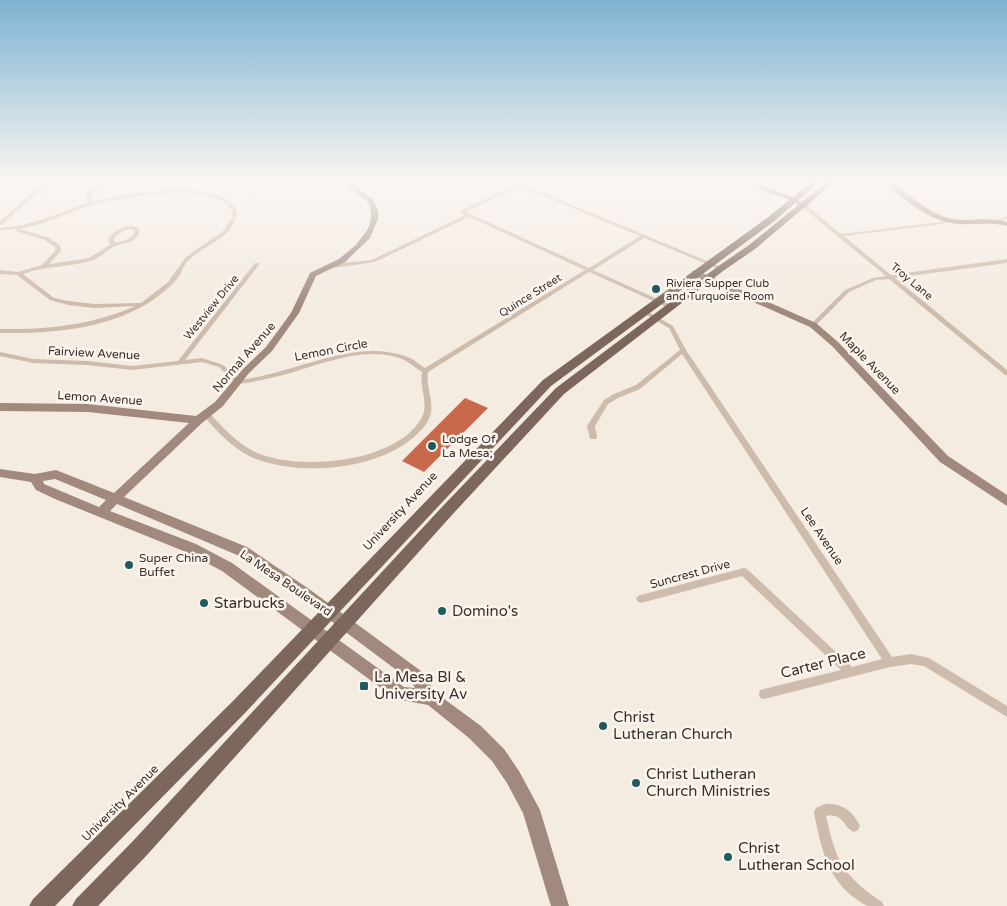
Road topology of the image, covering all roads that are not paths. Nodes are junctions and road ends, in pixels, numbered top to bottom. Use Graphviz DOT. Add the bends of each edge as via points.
graph roads {
  1 [pos="35,222"];
  2 [pos="232,222"];
  3 [pos="374,222"];
  4 [pos="455,222"];
  5 [pos="482,222"];
  6 [pos="610,222"];
  7 [pos="765,222"];
  8 [pos="782,222"];
  9 [pos="824,222"];
  10 [pos="944,222"];
  11 [pos="0,229"];
  12 [pos="14,229"];
  13 [pos="644,236"];
  14 [pos="841,236"];
  15 [pos="113,245"];
  16 [pos="1007,261"];
  17 [pos="708,263"];
  18 [pos="257,264"];
  19 [pos="44,266"];
  20 [pos="333,266"];
  21 [pos="721,268"];
  22 [pos="588,271"];
  23 [pos="0,272"];
  24 [pos="19,274"];
  25 [pos="695,274"];
  26 [pos="890,276"];
  27 [pos="708,278"];
  28 [pos="659,302"];
  29 [pos="144,304"];
  30 [pos="671,307"];
  31 [pos="651,315"];
  32 [pos="813,325"];
  33 [pos="0,331"];
  34 [pos="683,350"];
  35 [pos="0,354"];
  36 [pos="180,362"];
  37 [pos="425,371"];
  38 [pos="1007,373"];
  39 [pos="238,382"];
  40 [pos="0,407"];
  41 [pos="202,417"];
  42 [pos="593,437"];
  43 [pos="0,473"];
  44 [pos="35,478"];
  45 [pos="116,498"];
  46 [pos="1007,501"];
  47 [pos="101,512"];
  48 [pos="641,599"];
  49 [pos="330,612"];
  50 [pos="346,624"];
  51 [pos="313,629"];
  52 [pos="330,641"];
  53 [pos="890,662"];
  54 [pos="851,672"];
  55 [pos="764,694"];
  56 [pos="431,698"];
  57 [pos="1007,712"];
  58 [pos="854,826"];
  59 [pos="40,906"];
  60 [pos="83,906"];
  61 [pos="560,906"];
  62 [pos="878,906"];
  1 -- 12 [label="street"];
  2 -- 29 [label="street" via="188,258 171,283"];
  3 -- 20 [label="street, Normal Avenue" via="361,244"];
  4 -- 20 [label="street" via="373,261"];
  5 -- 22 [label="street"];
  6 -- 13 [label="street"];
  7 -- 17 [label="main road, University Avenue"];
  8 -- 21 [label="main road, University Avenue"];
  9 -- 14 [label="street, Troy Lane"];
  10 -- 14 [label="street"];
  11 -- 12 [label="street"];
  12 -- 19 [label="street" via="47,239 58,246 58,251"];
  13 -- 17 [label="street"];
  13 -- 22 [label="street, Quince Street"];
  14 -- 26 [label="street, Troy Lane"];
  15 -- 15 [label="street" via="132,239 138,229 128,227 117,232 111,239"];
  15 -- 19 [label="street" via="89,260"];
  16 -- 26 [label="street"];
  17 -- 21 [label="street"];
  17 -- 25 [label="main road, University Avenue"];
  18 -- 36 [label="street, Westview Drive"];
  19 -- 24 [label="street"];
  20 -- 39 [label="street, Normal Avenue" via="313,275 286,328"];
  21 -- 27 [label="main road, University Avenue"];
  22 -- 28 [label="street"];
  22 -- 37 [label="street, Quince Street"];
  23 -- 24 [label="street"];
  24 -- 29 [label="street" via="52,299 68,304"];
  25 -- 27 [label="street, Maple Avenue"];
  25 -- 28 [label="main road, University Avenue"];
  26 -- 32 [label="street" via="850,289"];
  26 -- 38 [label="street, Troy Lane"];
  27 -- 30 [label="main road, University Avenue"];
  27 -- 32 [label="street, Maple Avenue"];
  28 -- 30 [label="street"];
  28 -- 31 [label="main road, University Avenue"];
  29 -- 33 [label="street" via="110,317 68,327"];
  30 -- 31 [label="main road, University Avenue"];
  31 -- 34 [label="street, Lee Avenue" via="670,327"];
  31 -- 49 [label="main road, University Avenue" via="547,383"];
  31 -- 50 [label="main road, University Avenue" via="560,391"];
  32 -- 46 [label="street, Maple Avenue" via="944,459"];
  34 -- 42 [label="street" via="638,387 606,402 590,426"];
  34 -- 53 [label="street, Lee Avenue"];
  35 -- 36 [label="street, Fairview Avenue" via="34,361 132,368"];
  36 -- 39 [label="street, Fairview Avenue" via="212,362"];
  37 -- 39 [label="street, Lemon Circle" via="401,357 364,353"];
  37 -- 41 [label="street" via="423,379 429,405 419,427 383,451 344,463 305,466 269,461 241,447"];
  39 -- 41 [label="street, Normal Avenue" via="219,404"];
  40 -- 41 [label="street, Lemon Avenue" via="88,408"];
  41 -- 45 [label="street, Normal Avenue"];
  43 -- 44 [label="street, La Mesa Boulevard"];
  44 -- 45 [label="street, La Mesa Boulevard" via="56,474"];
  44 -- 47 [label="street, La Mesa Boulevard" via="40,487"];
  45 -- 47 [label="street, Normal Avenue"];
  45 -- 49 [label="street, La Mesa Boulevard" via="242,552"];
  47 -- 51 [label="street, La Mesa Boulevard" via="191,548 228,567"];
  48 -- 54 [label="street, Suncrest Drive" via="744,572"];
  49 -- 50 [label="street, La Mesa Boulevard"];
  49 -- 51 [label="main road, University Avenue"];
  50 -- 52 [label="main road, University Avenue"];
  50 -- 56 [label="street, La Mesa Boulevard" via="416,676"];
  51 -- 52 [label="street, La Mesa Boulevard"];
  51 -- 59 [label="main road, University Avenue"];
  52 -- 56 [label="street, La Mesa Boulevard" via="400,694"];
  52 -- 60 [label="main road, University Avenue"];
  53 -- 54 [label="street, Carter Place"];
  53 -- 57 [label="street" via="911,659 926,662"];
  54 -- 55 [label="street, Carter Place"];
  56 -- 61 [label="street, La Mesa Boulevard" via="475,732 498,755 513,777 530,810"];
  58 -- 62 [label="street" via="850,818 840,811 828,808 820,812 827,853 842,877 859,895"];
}
